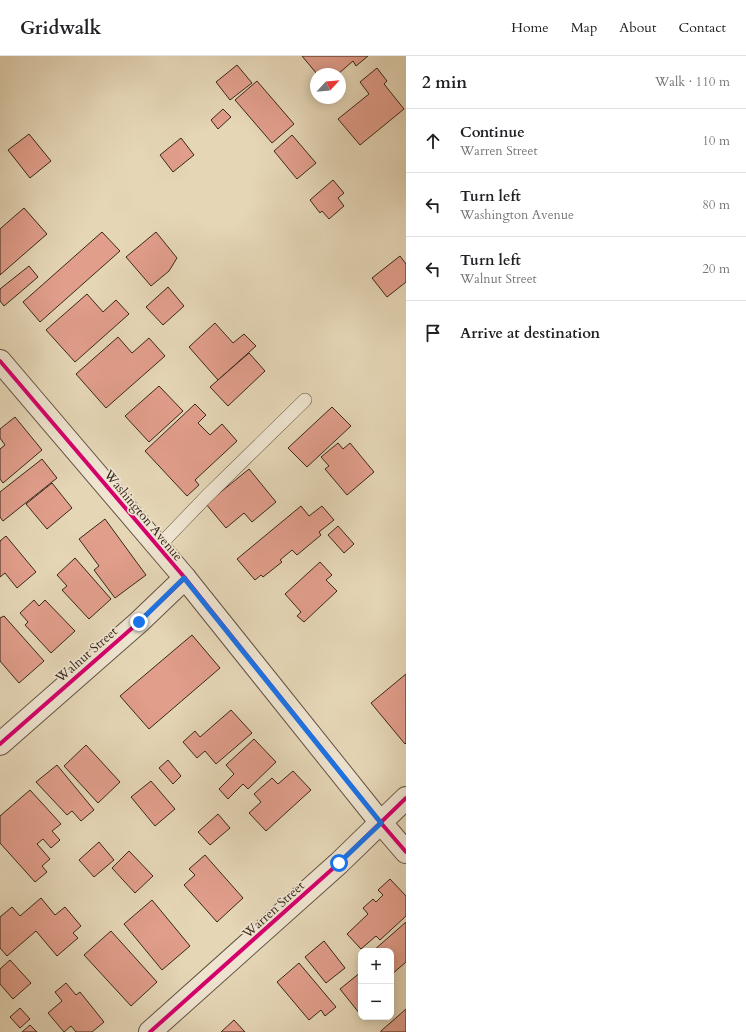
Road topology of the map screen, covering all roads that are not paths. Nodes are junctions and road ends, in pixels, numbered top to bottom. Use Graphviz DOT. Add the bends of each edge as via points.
graph roads {
  1 [pos="0,361"];
  2 [pos="305,400"];
  3 [pos="158,547"];
  4 [pos="184,578"];
  5 [pos="0,744"];
  6 [pos="406,798"];
  7 [pos="381,823"];
  8 [pos="406,852"];
  9 [pos="150,1032"];
  1 -- 3 [label="street, Washington Avenue"];
  2 -- 3 [label="lane"];
  3 -- 4 [label="street, Washington Avenue"];
  4 -- 5 [label="street, Walnut Street" via="139,622"];
  4 -- 7 [label="street, Washington Avenue"];
  6 -- 7 [label="street, Warren Street"];
  7 -- 8 [label="street, Washington Avenue"];
  7 -- 9 [label="street, Warren Street"];
}
